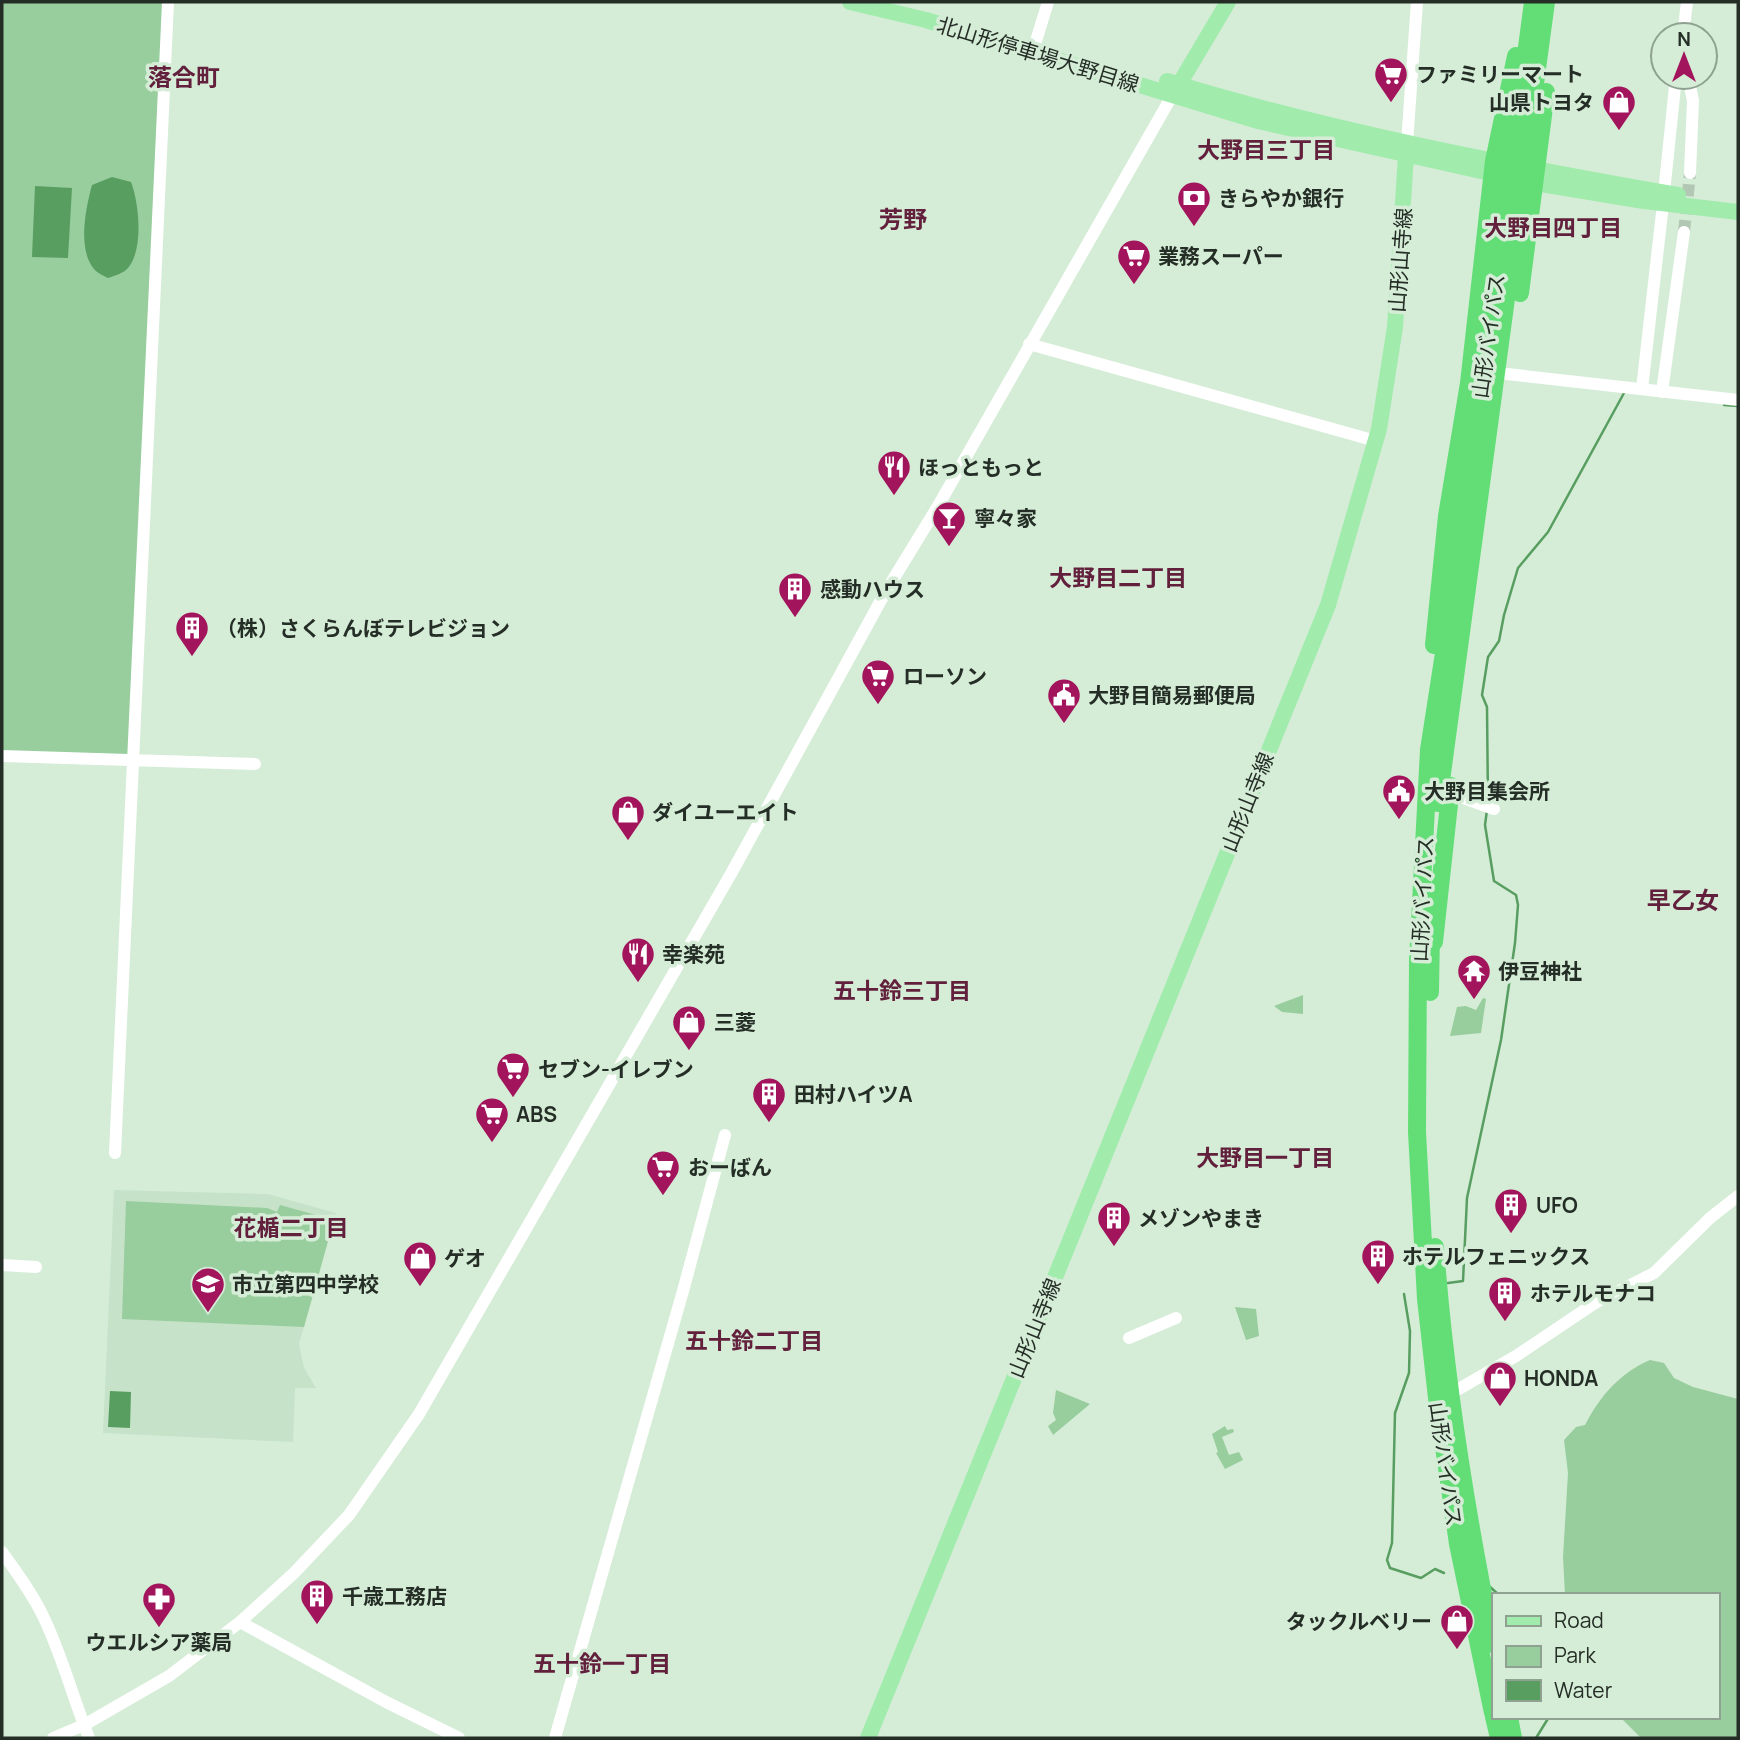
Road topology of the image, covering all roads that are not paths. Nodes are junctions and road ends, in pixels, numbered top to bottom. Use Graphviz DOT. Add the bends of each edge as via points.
graph roads {
  1 [pos="168,2"];
  2 [pos="850,2"];
  3 [pos="889,2"];
  4 [pos="1048,2"];
  5 [pos="1228,2"];
  6 [pos="1417,2"];
  7 [pos="1522,2"];
  8 [pos="1533,2"];
  9 [pos="1546,2"];
  10 [pos="1557,2"];
  11 [pos="1687,2"];
  12 [pos="1685,21"];
  13 [pos="1037,41"];
  14 [pos="1176,90"];
  15 [pos="1675,91"];
  16 [pos="1691,91"];
  17 [pos="1406,149"];
  18 [pos="1494,167"];
  19 [pos="1690,173"];
  20 [pos="1536,176"];
  21 [pos="1664,198"];
  22 [pos="1738,205"];
  23 [pos="1738,212"];
  24 [pos="1684,232"];
  25 [pos="1029,344"];
  26 [pos="1507,374"];
  27 [pos="1642,389"];
  28 [pos="1662,392"];
  29 [pos="1738,400"];
  30 [pos="1376,440"];
  31 [pos="1429,750"];
  32 [pos="2,756"];
  33 [pos="133,760"];
  34 [pos="255,764"];
  35 [pos="1445,795"];
  36 [pos="1488,807"];
  37 [pos="725,1135"];
  38 [pos="115,1153"];
  39 [pos="1738,1196"];
  40 [pos="2,1265"];
  41 [pos="36,1267"];
  42 [pos="1175,1318"];
  43 [pos="1129,1338"];
  44 [pos="1450,1394"];
  45 [pos="2,1552"];
  46 [pos="240,1622"];
  47 [pos="1492,1639"];
  48 [pos="1492,1706"];
  49 [pos="1495,1719"];
  50 [pos="1508,1719"];
  51 [pos="84,1725"];
  52 [pos="52,1738"];
  53 [pos="89,1738"];
  54 [pos="459,1738"];
  55 [pos="555,1738"];
  56 [pos="869,1738"];
  57 [pos="1499,1738"];
  58 [pos="1513,1738"];
  1 -- 33 [label="street"];
  2 -- 14 [label="main road, 北山形停車場大野目線"];
  3 -- 13 [label="main road, 北山形停車場大野目線"];
  4 -- 13 [label="street"];
  5 -- 14 [label="main road"];
  6 -- 17 [label="street"];
  7 -- 18 [label="highway"];
  8 -- 31 [label="highway, 山形バイパス"];
  9 -- 35 [label="highway, 山形バイパス"];
  10 -- 20 [label="highway"];
  11 -- 12 [label="street"];
  13 -- 14 [label="main road, 北山形停車場大野目線"];
  14 -- 17 [label="main road" via="1258,121"];
  14 -- 25 [label="street"];
  15 -- 21 [label="street"];
  16 -- 19 [label="street"];
  17 -- 18 [label="main road"];
  17 -- 30 [label="main road, 山形山寺線" via="1395,327"];
  18 -- 20 [label="main road"];
  18 -- 31 [label="highway" via="1469,383 1447,516"];
  20 -- 21 [label="main road"];
  20 -- 26 [label="highway"];
  21 -- 22 [label="main road"];
  21 -- 23 [label="main road"];
  21 -- 27 [label="street"];
  24 -- 28 [label="street"];
  25 -- 30 [label="street"];
  25 -- 46 [label="street" via="419,1414 349,1515"];
  26 -- 27 [label="street"];
  26 -- 35 [label="highway"];
  27 -- 28 [label="street"];
  28 -- 29 [label="street"];
  30 -- 56 [label="main road, 山形山寺線" via="1328,605"];
  31 -- 48 [label="highway, 山形バイパス" via="1418,960 1417,1132 1426,1299 1458,1544"];
  32 -- 33 [label="street"];
  33 -- 34 [label="street"];
  33 -- 38 [label="street"];
  35 -- 36 [label="street"];
  35 -- 44 [label="highway, 山形バイパス" via="1430,979 1426,1128"];
  37 -- 55 [label="street"];
  39 -- 44 [label="street" via="1654,1273 1595,1303"];
  40 -- 41 [label="street"];
  42 -- 43 [label="street"];
  44 -- 47 [label="highway, 山形バイパス"];
  45 -- 51 [label="street" via="43,1615"];
  46 -- 51 [label="street" via="169,1676"];
  46 -- 54 [label="street"];
  49 -- 57 [label="highway, 山形バイパス"];
  50 -- 58 [label="highway"];
  51 -- 52 [label="street"];
  51 -- 53 [label="street"];
}
